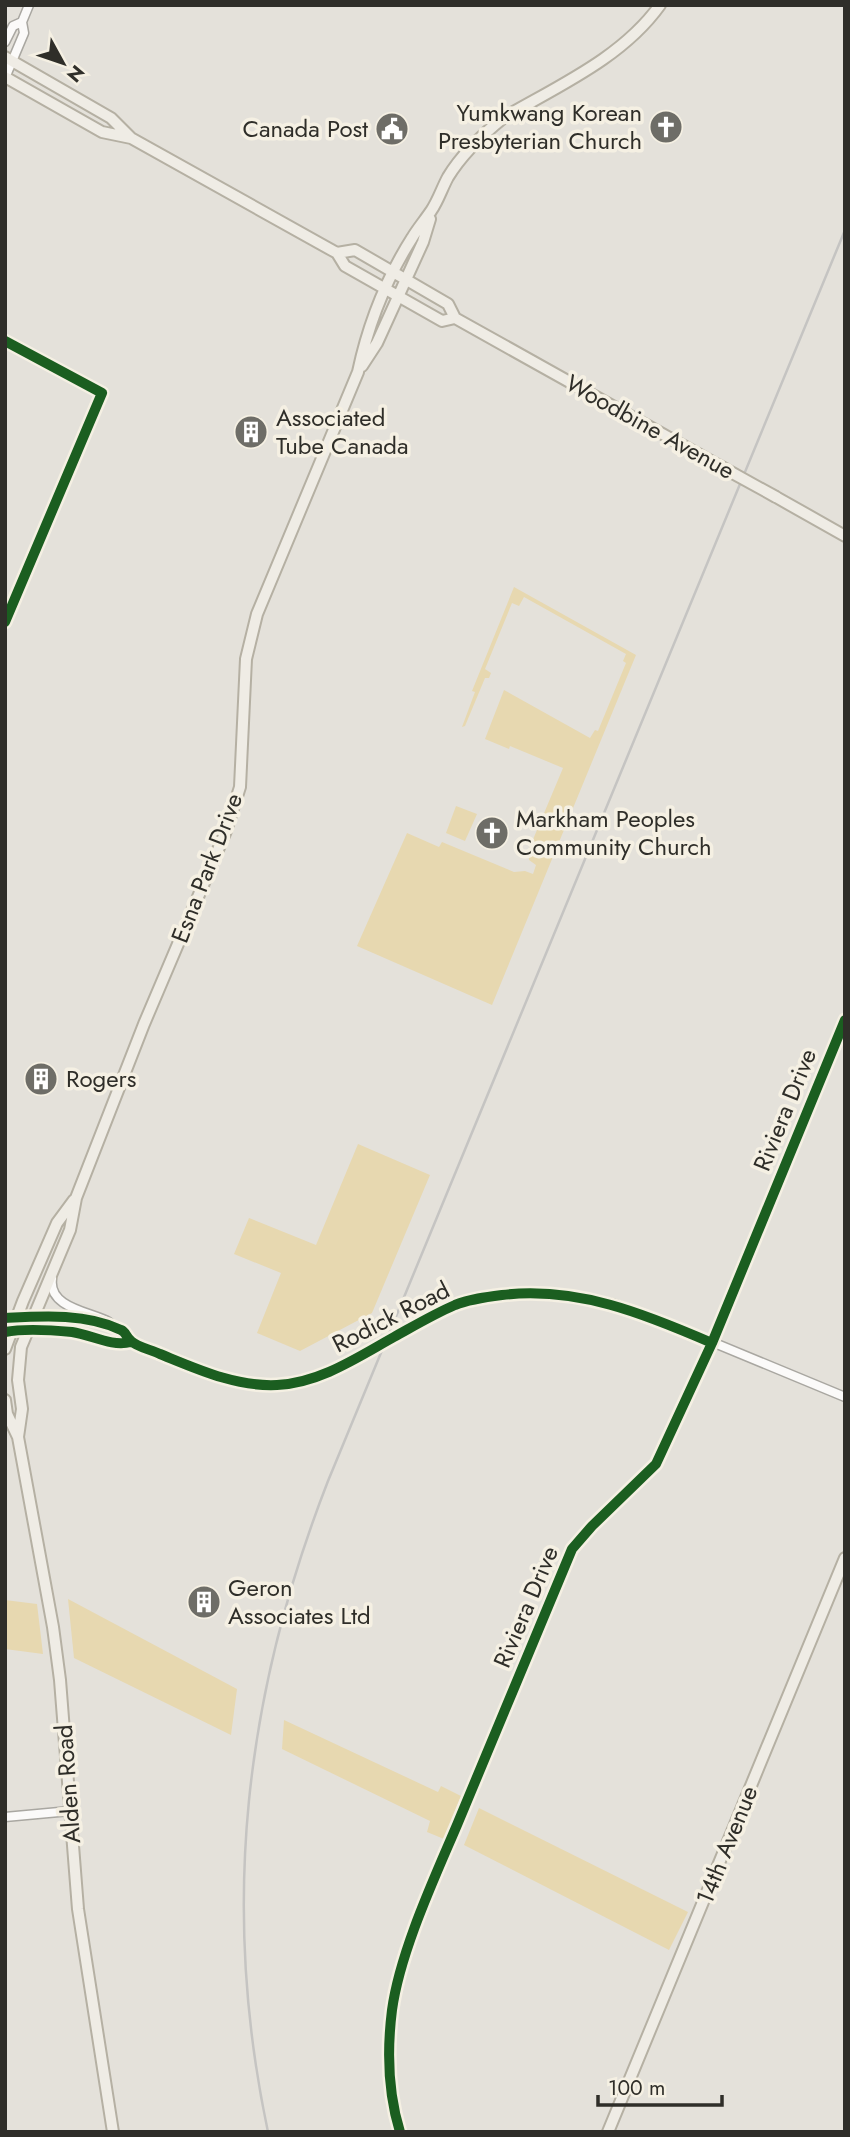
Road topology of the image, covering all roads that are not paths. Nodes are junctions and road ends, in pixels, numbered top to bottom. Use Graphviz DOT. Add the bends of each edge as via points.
graph roads {
  1 [pos="29,5"];
  2 [pos="660,5"];
  3 [pos="22,22"];
  4 [pos="5,42"];
  5 [pos="9,59"];
  6 [pos="5,78"];
  7 [pos="131,138"];
  8 [pos="432,209"];
  9 [pos="337,253"];
  10 [pos="393,272"];
  11 [pos="405,280"];
  12 [pos="385,290"];
  13 [pos="398,296"];
  14 [pos="455,318"];
  15 [pos="5,341"];
  16 [pos="358,372"];
  17 [pos="845,536"];
  18 [pos="5,622"];
  19 [pos="845,1020"];
  20 [pos="76,1198"];
  21 [pos="53,1268"];
  22 [pos="32,1317"];
  23 [pos="11,1318"];
  24 [pos="28,1330"];
  25 [pos="8,1331"];
  26 [pos="124,1331"];
  27 [pos="131,1342"];
  28 [pos="712,1343"];
  29 [pos="5,1349"];
  30 [pos="845,1397"];
  31 [pos="5,1400"];
  32 [pos="18,1437"];
  33 [pos="845,1558"];
  34 [pos="69,1811"];
  35 [pos="5,1817"];
  36 [pos="113,2132"];
  37 [pos="400,2132"];
  38 [pos="608,2132"];
  1 -- 3 [label="street"];
  2 -- 8 [label="main road" via="626,43 485,133 449,176"];
  3 -- 4 [label="street" via="13,26"];
  3 -- 5 [label="street" via="24,33"];
  5 -- 6 [label="street"];
  5 -- 7 [label="main road, Woodbine Avenue" via="111,118"];
  6 -- 7 [label="main road, Woodbine Avenue" via="102,132"];
  7 -- 9 [label="main road, Woodbine Avenue"];
  8 -- 10 [label="main road, Esna Park Drive"];
  8 -- 11 [label="main road, Esna Park Drive"];
  9 -- 10 [label="main road, Woodbine Avenue" via="355,250"];
  9 -- 12 [label="main road, Woodbine Avenue" via="345,266"];
  10 -- 11 [label="main road, Woodbine Avenue"];
  10 -- 12 [label="main road, Esna Park Drive"];
  11 -- 13 [label="main road, Esna Park Drive"];
  11 -- 14 [label="main road, Woodbine Avenue" via="449,304"];
  12 -- 13 [label="main road, Woodbine Avenue"];
  12 -- 16 [label="main road, Esna Park Drive" via="366,334"];
  13 -- 14 [label="main road, Woodbine Avenue" via="442,321"];
  13 -- 16 [label="main road, Esna Park Drive"];
  14 -- 17 [label="main road, Woodbine Avenue, bridge"];
  15 -- 18 [label="street" via="102,393"];
  16 -- 20 [label="main road, Esna Park Drive" via="257,614 246,659 240,788 226,831"];
  19 -- 28 [label="street, Riviera Drive"];
  20 -- 21 [label="main road, Esna Park Drive" via="70,1230"];
  20 -- 23 [label="main road, Esna Park Drive" via="57,1223"];
  21 -- 22 [label="main road, Esna Park Drive"];
  21 -- 26 [label="street" via="51,1286 69,1307"];
  22 -- 23 [label="street"];
  22 -- 24 [label="main road, Esna Park Drive"];
  22 -- 26 [label="street" via="72,1318"];
  23 -- 25 [label="main road"];
  24 -- 25 [label="street"];
  24 -- 27 [label="street, Rodick Road" via="72,1332 119,1345"];
  24 -- 32 [label="main road, Alden Road" via="18,1380 22,1409"];
  25 -- 29 [label="main road"];
  26 -- 27 [label="street"];
  27 -- 28 [label="street, Rodick Road, bridge" via="229,1380 277,1385 320,1376 457,1304 519,1293 614,1304"];
  28 -- 30 [label="street, Rodick Road"];
  28 -- 37 [label="street, Riviera Drive" via="656,1464 572,1549 408,1947 392,2008 388,2057"];
  31 -- 32 [label="main road, Alden Road"];
  32 -- 34 [label="main road, Alden Road" via="53,1626"];
  33 -- 38 [label="main road, 14th Avenue"];
  34 -- 35 [label="street"];
  34 -- 36 [label="main road, Alden Road" via="78,1909"];
}
